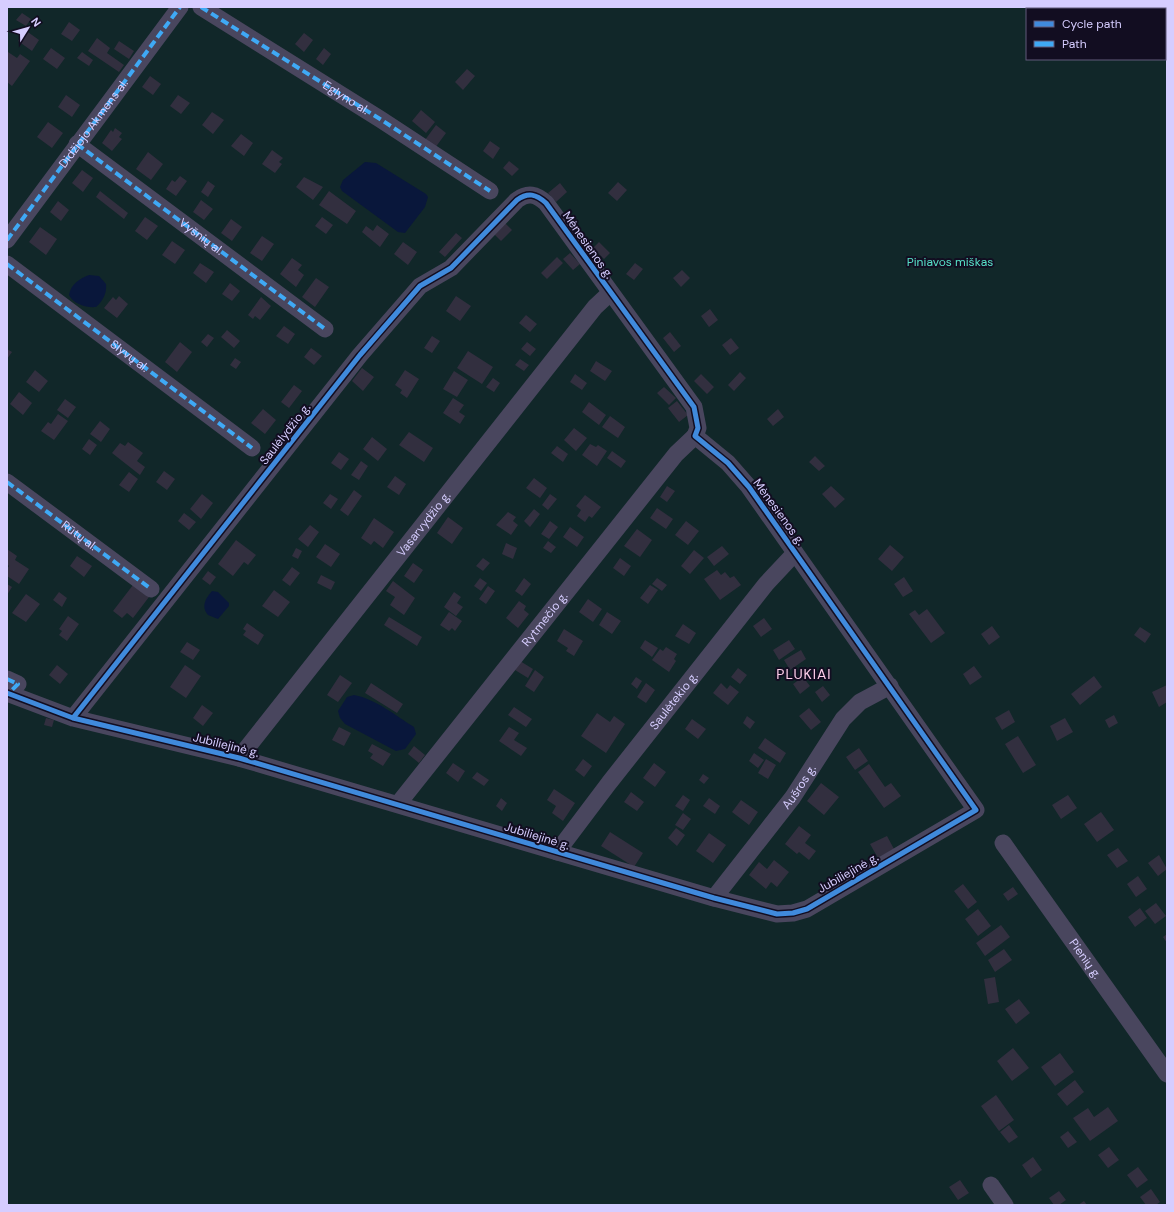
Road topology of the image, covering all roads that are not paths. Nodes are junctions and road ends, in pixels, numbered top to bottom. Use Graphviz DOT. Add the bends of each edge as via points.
graph roads {
  1 [pos="180,7"];
  2 [pos="201,7"];
  3 [pos="77,144"];
  4 [pos="490,191"];
  5 [pos="538,196"];
  6 [pos="7,240"];
  7 [pos="7,264"];
  8 [pos="610,293"];
  9 [pos="325,329"];
  10 [pos="695,436"];
  11 [pos="252,448"];
  12 [pos="7,482"];
  13 [pos="795,553"];
  14 [pos="151,589"];
  15 [pos="11,685"];
  16 [pos="890,686"];
  17 [pos="73,718"];
  18 [pos="239,758"];
  19 [pos="398,804"];
  20 [pos="976,810"];
  21 [pos="1003,843"];
  22 [pos="557,852"];
  23 [pos="714,898"];
  24 [pos="1167,1074"];
  25 [pos="991,1185"];
  26 [pos="1005,1205"];
  1 -- 3 [label="street, Didžiojo Akmens al."];
  2 -- 4 [label="street, Eglyno al."];
  3 -- 6 [label="street, Didžiojo Akmens al."];
  3 -- 9 [label="street, Vyšnių al."];
  5 -- 8 [label="street, Mėnesienos g." via="546,203"];
  5 -- 17 [label="street, Saulėlydžio g." via="524,195 517,200 451,268 420,286 409,297"];
  7 -- 11 [label="street, Slyvų al."];
  8 -- 10 [label="street, Mėnesienos g." via="694,407 698,428"];
  8 -- 18 [label="street, Vasarvydžio g." via="595,307"];
  10 -- 13 [label="street, Mėnesienos g." via="728,463 749,487"];
  10 -- 19 [label="street, Rytmečio g." via="676,454"];
  12 -- 14 [label="street, Rūtų al."];
  13 -- 16 [label="street, Mėnesienos g."];
  13 -- 22 [label="street, Saulėtekio g." via="766,584"];
  15 -- 17 [label="street, Jubiliejinė g."];
  16 -- 20 [label="street, Mėnesienos g."];
  16 -- 23 [label="street, Aušros g." via="860,702 843,719 793,797"];
  17 -- 18 [label="street, Jubiliejinė g."];
  18 -- 19 [label="street, Jubiliejinė g."];
  19 -- 22 [label="street, Jubiliejinė g."];
  20 -- 23 [label="street, Jubiliejinė g." via="807,909 793,914 777,914"];
  21 -- 24 [label="street, Pienių g."];
  22 -- 23 [label="street, Jubiliejinė g."];
  25 -- 26 [label="street"];
}
